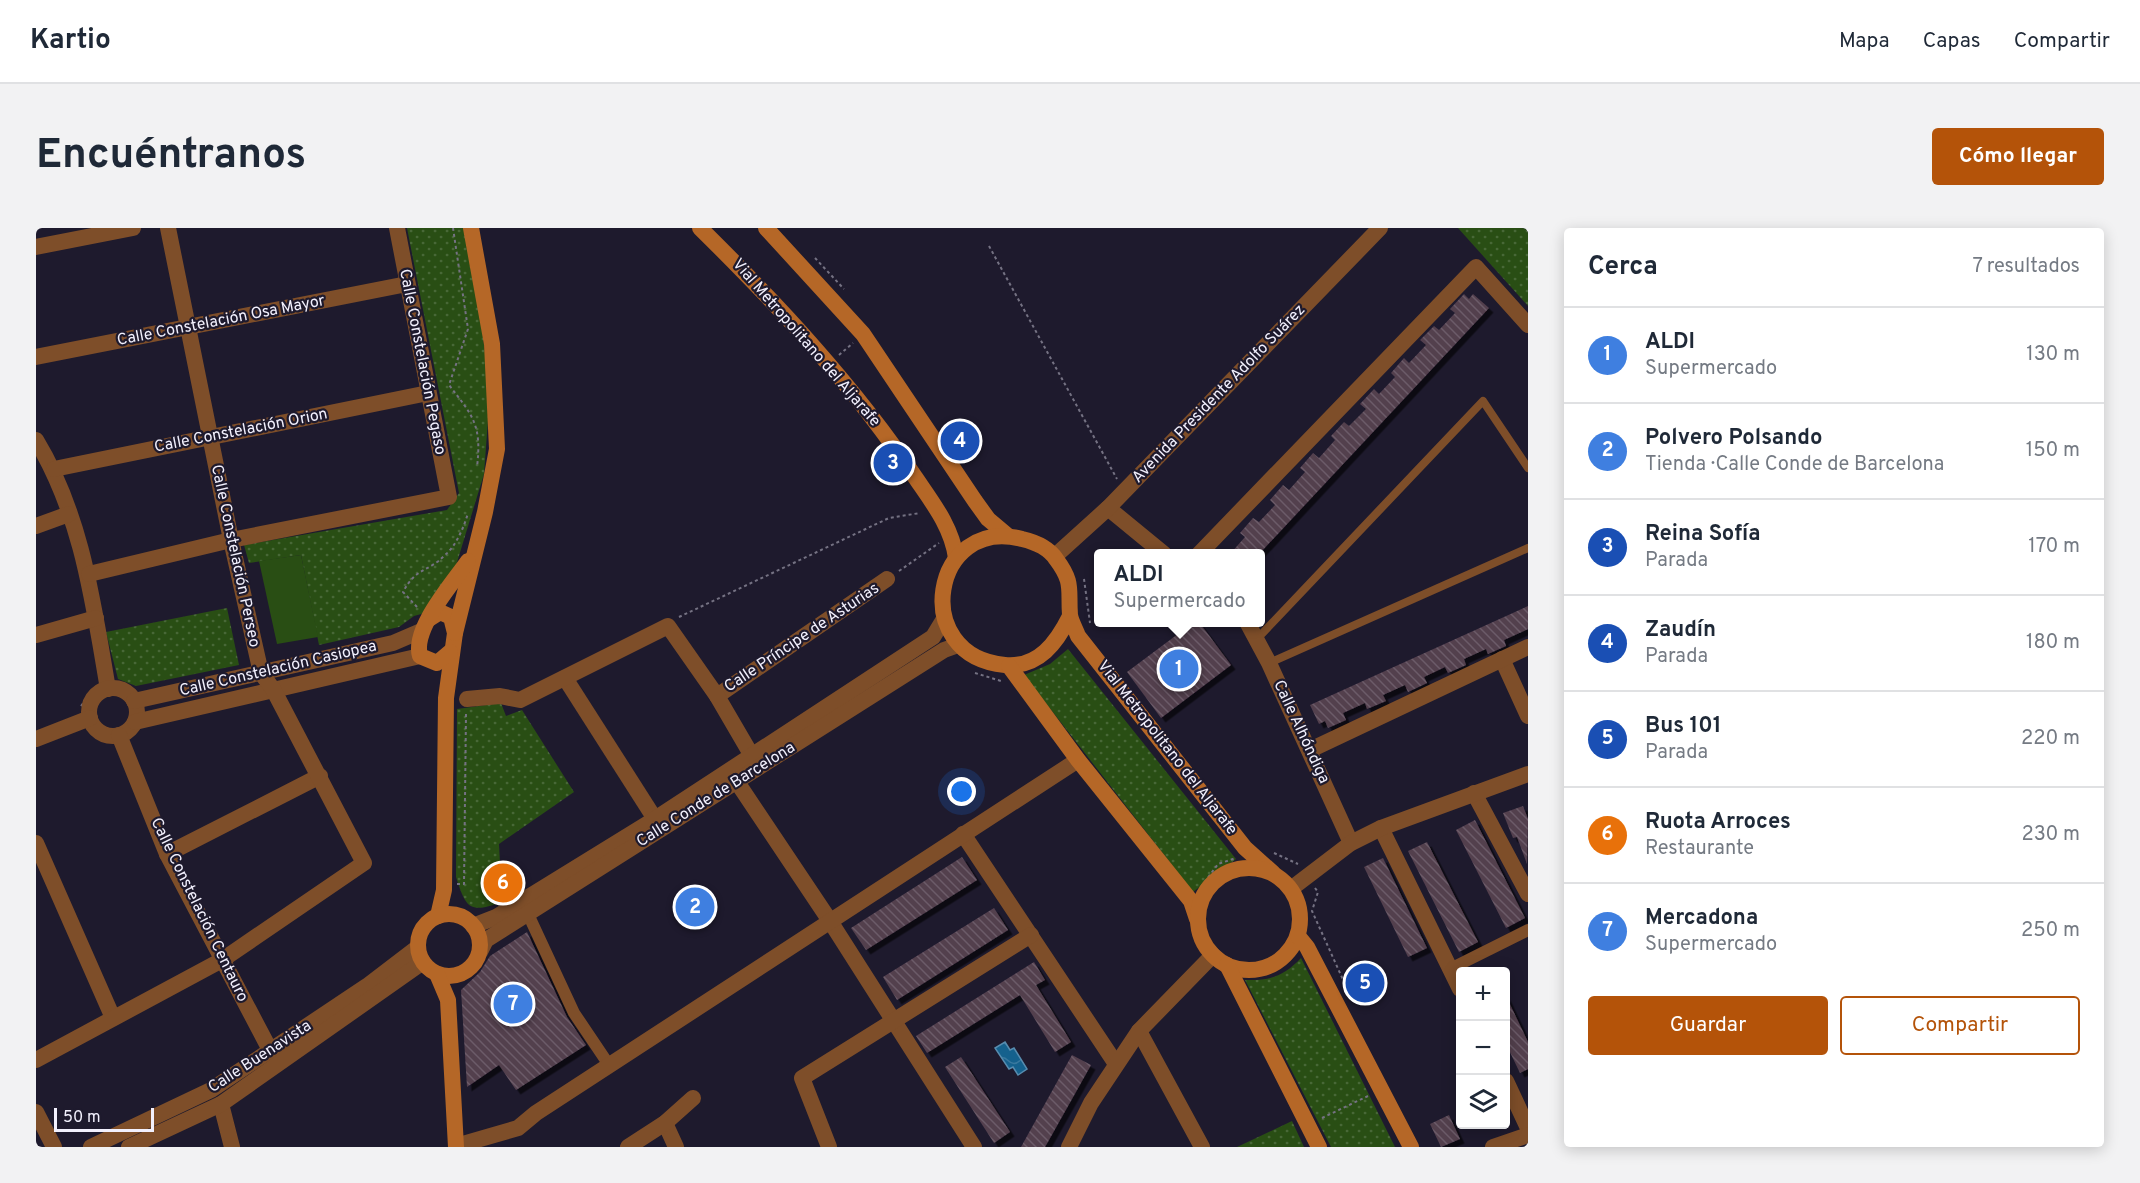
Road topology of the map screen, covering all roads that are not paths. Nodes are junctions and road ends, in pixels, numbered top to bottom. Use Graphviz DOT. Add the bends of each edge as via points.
graph roads {
  1 [pos="133,228"];
  2 [pos="168,228"];
  3 [pos="397,228"];
  4 [pos="471,228"];
  5 [pos="700,228"];
  6 [pos="766,228"];
  7 [pos="1380,228"];
  8 [pos="36,247"];
  9 [pos="407,284"];
  10 [pos="1528,325"];
  11 [pos="188,327"];
  12 [pos="36,357"];
  13 [pos="428,393"];
  14 [pos="210,437"];
  15 [pos="36,440"];
  16 [pos="1528,468"];
  17 [pos="54,469"];
  18 [pos="1108,508"];
  19 [pos="69,514"];
  20 [pos="36,526"];
  21 [pos="1008,535"];
  22 [pos="231,540"];
  23 [pos="1528,548"];
  24 [pos="1158,549"];
  25 [pos="1203,549"];
  26 [pos="473,553"];
  27 [pos="1054,556"];
  28 [pos="956,558"];
  29 [pos="89,574"];
  30 [pos="887,579"];
  31 [pos="1070,616"];
  32 [pos="96,618"];
  33 [pos="422,619"];
  34 [pos="944,619"];
  35 [pos="1249,627"];
  36 [pos="455,633"];
  37 [pos="36,635"];
  38 [pos="1256,640"];
  39 [pos="958,645"];
  40 [pos="1528,647"];
  41 [pos="450,652"];
  42 [pos="422,657"];
  43 [pos="1502,659"];
  44 [pos="1269,663"];
  45 [pos="1009,666"];
  46 [pos="261,673"];
  47 [pos="566,678"];
  48 [pos="108,688"];
  49 [pos="273,689"];
  50 [pos="717,696"];
  51 [pos="446,698"];
  52 [pos="467,699"];
  53 [pos="134,701"];
  54 [pos="1528,716"];
  55 [pos="90,718"];
  56 [pos="135,722"];
  57 [pos="119,735"];
  58 [pos="36,739"];
  59 [pos="1310,750"];
  60 [pos="752,756"];
  61 [pos="1078,760"];
  62 [pos="1528,774"];
  63 [pos="320,776"];
  64 [pos="737,782"];
  65 [pos="1474,793"];
  66 [pos="655,819"];
  67 [pos="1381,828"];
  68 [pos="963,834"];
  69 [pos="36,843"];
  70 [pos="1351,843"];
  71 [pos="167,854"];
  72 [pos="1273,873"];
  73 [pos="444,886"];
  74 [pos="1292,888"];
  75 [pos="1528,894"];
  76 [pos="528,914"];
  77 [pos="456,915"];
  78 [pos="438,916"];
  79 [pos="830,921"];
  80 [pos="1198,922"];
  81 [pos="473,926"];
  82 [pos="1528,930"];
  83 [pos="1031,935"];
  84 [pos="1298,936"];
  85 [pos="480,952"];
  86 [pos="1213,954"];
  87 [pos="420,955"];
  88 [pos="222,960"];
  89 [pos="1227,965"];
  90 [pos="1450,969"];
  91 [pos="437,974"];
  92 [pos="459,975"];
  93 [pos="1456,980"];
  94 [pos="448,1000"];
  95 [pos="113,1018"];
  96 [pos="894,1022"];
  97 [pos="1139,1031"];
  98 [pos="270,1050"];
  99 [pos="36,1060"];
  100 [pos="1116,1064"];
  101 [pos="609,1065"];
  102 [pos="1510,1089"];
  103 [pos="693,1098"];
  104 [pos="221,1104"];
  105 [pos="36,1112"];
  106 [pos="665,1123"];
  107 [pos="1528,1128"];
  108 [pos="1528,1135"];
  109 [pos="1072,1140"];
  110 [pos="54,1147"];
  111 [pos="91,1147"];
  112 [pos="129,1147"];
  113 [pos="232,1147"];
  114 [pos="456,1147"];
  115 [pos="628,1147"];
  116 [pos="676,1147"];
  117 [pos="829,1147"];
  118 [pos="974,1147"];
  119 [pos="1085,1147"];
  120 [pos="1202,1147"];
  121 [pos="1319,1147"];
  122 [pos="1411,1147"];
  123 [pos="1493,1147"];
  1 -- 8 [label="street"];
  2 -- 11 [label="street, Calle Constelación Perseo"];
  3 -- 9 [label="street, Calle Constelación Pegaso"];
  4 -- 26 [label="main road" via="492,344 497,449"];
  5 -- 28 [label="main road, Vial Metropolitano del Aljarafe" via="762,289 887,436 940,514"];
  6 -- 21 [label="main road, Vial Metropolitano del Aljarafe" via="863,334 988,519"];
  7 -- 18 [label="street, Avenida Presidente Adolfo Suárez"];
  9 -- 11 [label="street, Calle Constelación Osa Mayor"];
  9 -- 13 [label="street, Calle Constelación Pegaso"];
  10 -- 25 [label="street" via="1476,267"];
  11 -- 12 [label="street, Calle Constelación Osa Mayor"];
  11 -- 14 [label="street, Calle Constelación Perseo"];
  13 -- 14 [label="street, Calle Constelación Orion"];
  13 -- 22 [label="street, Calle Constelación Pegaso" via="449,497"];
  14 -- 17 [label="street, Calle Constelación Orion"];
  14 -- 22 [label="street, Calle Constelación Perseo"];
  15 -- 17 [label="street"];
  16 -- 38 [label="lane" via="1483,401"];
  17 -- 19 [label="street"];
  18 -- 24 [label="street"];
  18 -- 27 [label="street, Avenida Presidente Adolfo Suárez"];
  19 -- 20 [label="street"];
  19 -- 29 [label="street"];
  21 -- 27 [label="main road, Vial Metropolitano del Aljarafe" via="1038,543"];
  21 -- 28 [label="main road, Vial Metropolitano del Aljarafe" via="973,544"];
  22 -- 29 [label="street"];
  22 -- 46 [label="street, Calle Constelación Perseo"];
  23 -- 44 [label="lane"];
  26 -- 33 [label="main road"];
  26 -- 36 [label="main road"];
  27 -- 31 [label="main road, Vial Metropolitano del Aljarafe" via="1067,575 1072,594"];
  28 -- 34 [label="main road, Vial Metropolitano del Aljarafe" via="944,580"];
  29 -- 32 [label="street"];
  30 -- 50 [label="street, Calle Príncipe de Asturias"];
  31 -- 45 [label="main road, Vial Metropolitano del Aljarafe" via="1055,644 1033,660"];
  31 -- 72 [label="main road, Vial Metropolitano del Aljarafe" via="1078,636 1245,848"];
  32 -- 37 [label="street"];
  32 -- 48 [label="street"];
  33 -- 36 [label="main road" via="440,612 451,617"];
  33 -- 42 [label="main road" via="417,647"];
  33 -- 46 [label="street, Calle Constelación Casiopea" via="393,643"];
  34 -- 39 [label="main road, Vial Metropolitano del Aljarafe"];
  34 -- 60 [label="street, Calle Conde de Barcelona" via="933,638"];
  35 -- 38 [label="street, Calle Alhóndiga"];
  36 -- 41 [label="main road"];
  38 -- 44 [label="street, Calle Alhóndiga"];
  39 -- 45 [label="main road, Vial Metropolitano del Aljarafe" via="985,662"];
  39 -- 64 [label="street, Calle Conde de Barcelona" via="944,650"];
  40 -- 43 [label="street"];
  41 -- 42 [label="main road" via="437,663"];
  41 -- 51 [label="main road"];
  42 -- 49 [label="street, Calle Constelación Casiopea"];
  42 -- 51 [label="main road"];
  43 -- 54 [label="street"];
  43 -- 59 [label="street"];
  44 -- 59 [label="street, Calle Alhóndiga"];
  45 -- 61 [label="main road"];
  46 -- 49 [label="street, Calle Constelación Perseo"];
  46 -- 53 [label="street, Calle Constelación Casiopea"];
  47 -- 50 [label="street" via="673,622"];
  47 -- 52 [label="street" via="520,700 500,696"];
  47 -- 66 [label="street"];
  48 -- 53 [label="street" via="122,690"];
  48 -- 55 [label="street" via="91,702"];
  49 -- 56 [label="street, Calle Constelación Casiopea"];
  49 -- 63 [label="street, Calle Constelación Perseo"];
  50 -- 60 [label="street"];
  51 -- 73 [label="main road"];
  53 -- 56 [label="street"];
  55 -- 57 [label="street" via="99,731"];
  55 -- 58 [label="street"];
  56 -- 57 [label="street"];
  57 -- 71 [label="street, Calle Constelación Centauro"];
  59 -- 70 [label="street, Calle Alhóndiga"];
  60 -- 66 [label="street, Calle Conde de Barcelona"];
  61 -- 68 [label="street"];
  61 -- 80 [label="main road" via="1191,900"];
  62 -- 65 [label="street"];
  63 -- 71 [label="street"];
  63 -- 88 [label="street, Calle Constelación Perseo" via="364,862"];
  64 -- 76 [label="street, Calle Conde de Barcelona"];
  64 -- 79 [label="street"];
  65 -- 67 [label="street"];
  65 -- 75 [label="street"];
  66 -- 81 [label="street, Calle Conde de Barcelona" via="496,917"];
  67 -- 70 [label="street"];
  67 -- 90 [label="street"];
  68 -- 79 [label="street"];
  68 -- 83 [label="street"];
  69 -- 95 [label="street"];
  70 -- 74 [label="street"];
  71 -- 88 [label="street, Calle Constelación Centauro"];
  72 -- 74 [label="main road, Vial Metropolitano del Aljarafe"];
  72 -- 80 [label="main road, Vial Metropolitano del Aljarafe" via="1238,868 1221,876 1209,886"];
  73 -- 77 [label="main road"];
  73 -- 78 [label="main road"];
  74 -- 84 [label="main road" via="1301,919"];
  76 -- 85 [label="street, Calle Conde de Barcelona" via="486,940"];
  76 -- 101 [label="street" via="574,1013"];
  77 -- 78 [label="main road"];
  77 -- 81 [label="main road"];
  78 -- 87 [label="main road" via="421,931"];
  79 -- 96 [label="street"];
  79 -- 101 [label="street"];
  80 -- 86 [label="main road" via="1202,939"];
  81 -- 85 [label="main road"];
  82 -- 90 [label="street"];
  83 -- 96 [label="street"];
  83 -- 100 [label="street"];
  84 -- 89 [label="main road" via="1287,953 1273,964 1260,969"];
  84 -- 122 [label="main road"];
  85 -- 92 [label="main road" via="472,968"];
  86 -- 89 [label="main road"];
  86 -- 97 [label="street"];
  87 -- 91 [label="main road"];
  87 -- 98 [label="street, Calle Buenavista"];
  87 -- 104 [label="street, Calle Buenavista"];
  88 -- 95 [label="street"];
  88 -- 98 [label="street, Calle Constelación Centauro"];
  89 -- 121 [label="main road"];
  90 -- 93 [label="street"];
  91 -- 92 [label="main road"];
  91 -- 94 [label="main road"];
  92 -- 94 [label="main road"];
  94 -- 114 [label="main road"];
  95 -- 99 [label="street"];
  96 -- 117 [label="street" via="802,1078"];
  96 -- 118 [label="street"];
  97 -- 100 [label="street"];
  97 -- 120 [label="street"];
  98 -- 111 [label="street, Calle Buenavista" via="210,1090"];
  100 -- 109 [label="street"];
  101 -- 114 [label="street" via="518,1128"];
  102 -- 107 [label="street"];
  103 -- 106 [label="street"];
  104 -- 112 [label="street, Calle Buenavista"];
  104 -- 113 [label="street"];
  105 -- 110 [label="street"];
  106 -- 115 [label="street"];
  106 -- 116 [label="street"];
  108 -- 123 [label="street"];
  109 -- 119 [label="street"];
}
